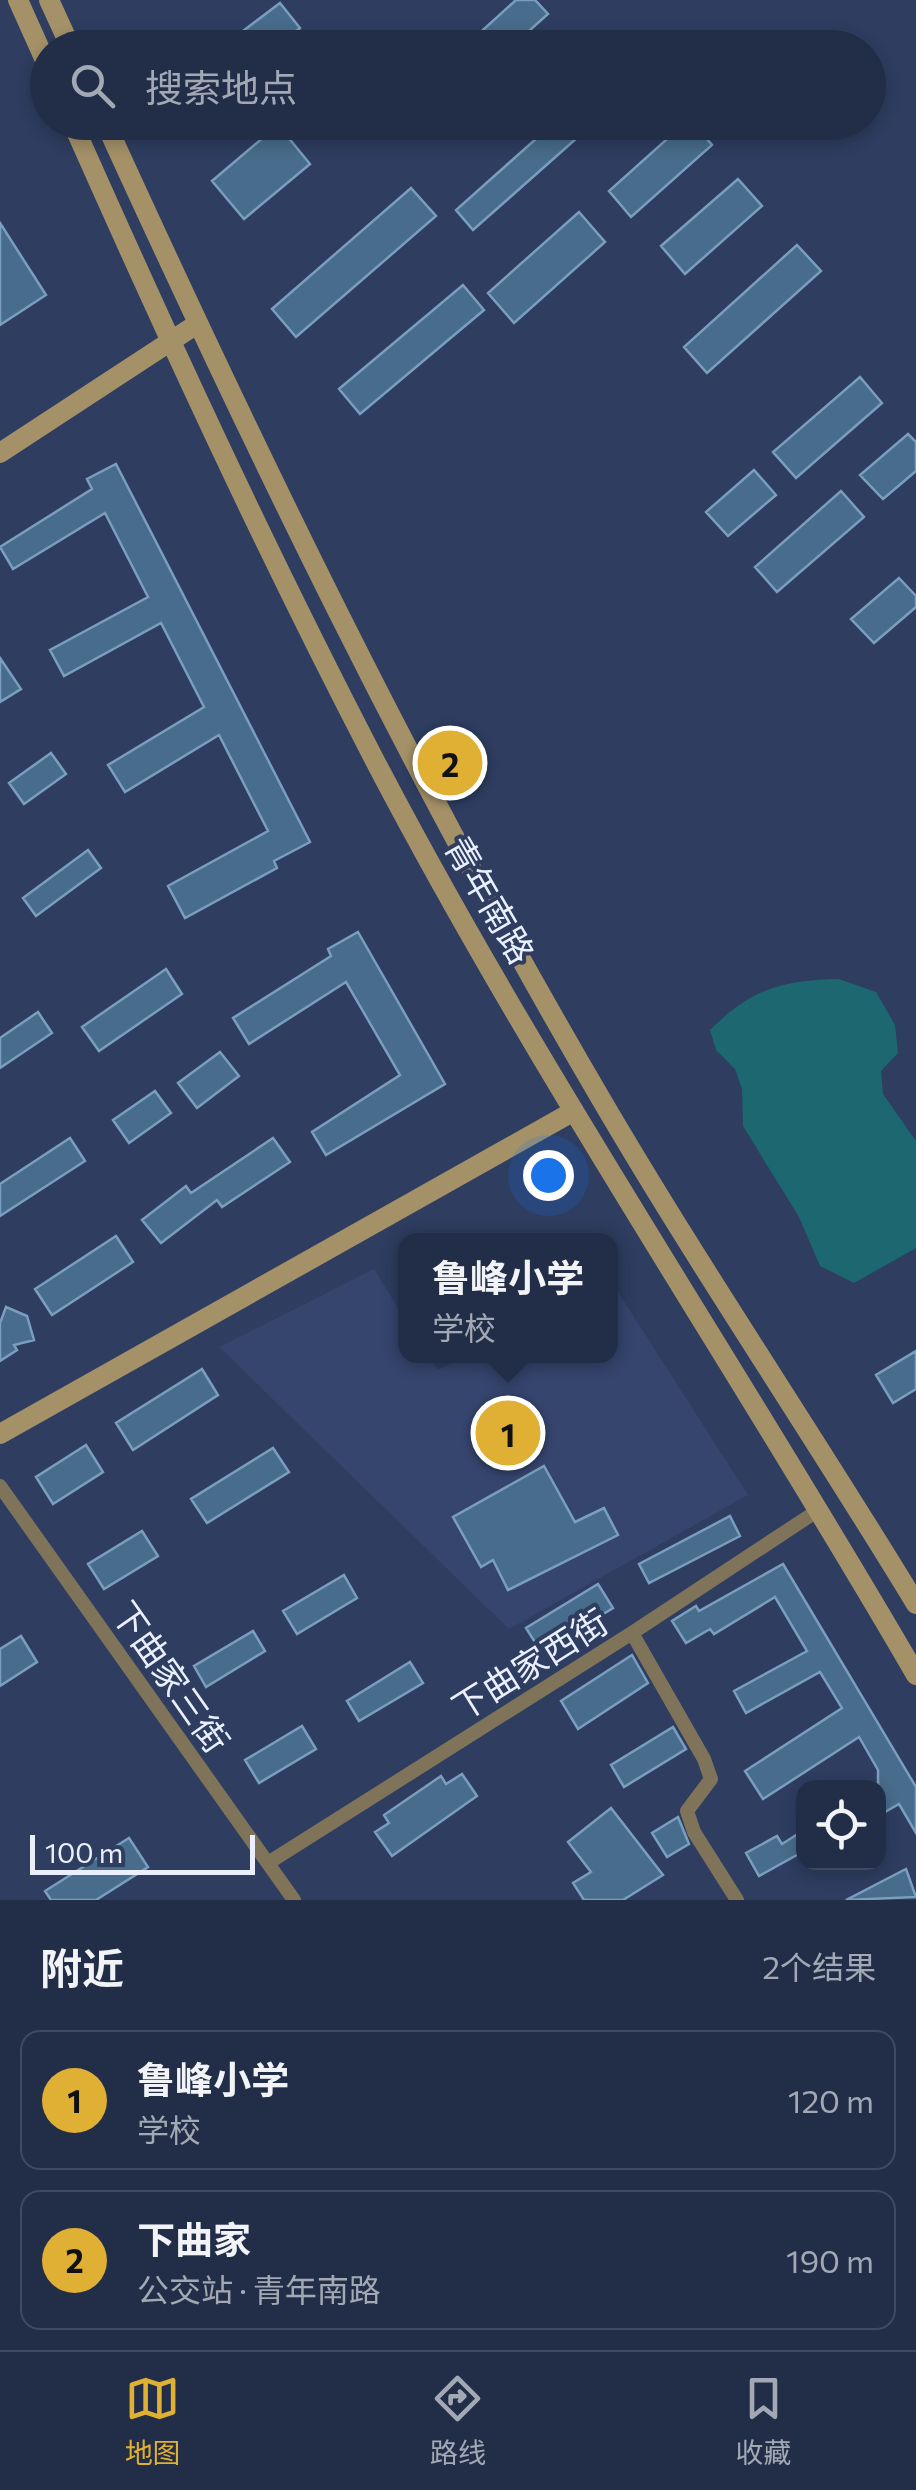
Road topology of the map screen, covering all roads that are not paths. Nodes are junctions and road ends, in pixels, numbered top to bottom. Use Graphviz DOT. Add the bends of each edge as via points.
graph roads {
  1 [pos="18,0"];
  2 [pos="49,0"];
  3 [pos="31,30"];
  4 [pos="63,30"];
  5 [pos="80,140"];
  6 [pos="113,140"];
  7 [pos="197,324"];
  8 [pos="169,341"];
  9 [pos="0,452"];
  10 [pos="574,1111"];
  11 [pos="0,1434"];
  12 [pos="0,1486"];
  13 [pos="820,1508"];
  14 [pos="916,1604"];
  15 [pos="632,1634"];
  16 [pos="916,1674"];
  17 [pos="268,1863"];
  18 [pos="294,1900"];
  19 [pos="737,1900"];
  1 -- 3 [label="main road"];
  2 -- 4 [label="main road"];
  5 -- 8 [label="main road, 青年南路"];
  6 -- 7 [label="main road, 青年南路"];
  7 -- 8 [label="main road"];
  7 -- 14 [label="main road, 青年南路" via="402,743 602,1100"];
  8 -- 9 [label="main road"];
  8 -- 10 [label="main road, 青年南路" via="374,758"];
  10 -- 11 [label="main road"];
  10 -- 13 [label="main road, 青年南路"];
  12 -- 17 [label="street, 下曲家三街"];
  13 -- 15 [label="street, 下曲家西街"];
  13 -- 16 [label="main road, 青年南路"];
  15 -- 17 [label="street, 下曲家西街"];
  15 -- 19 [label="street" via="704,1759 710,1779 687,1811"];
  17 -- 18 [label="street, 下曲家三街"];
}
